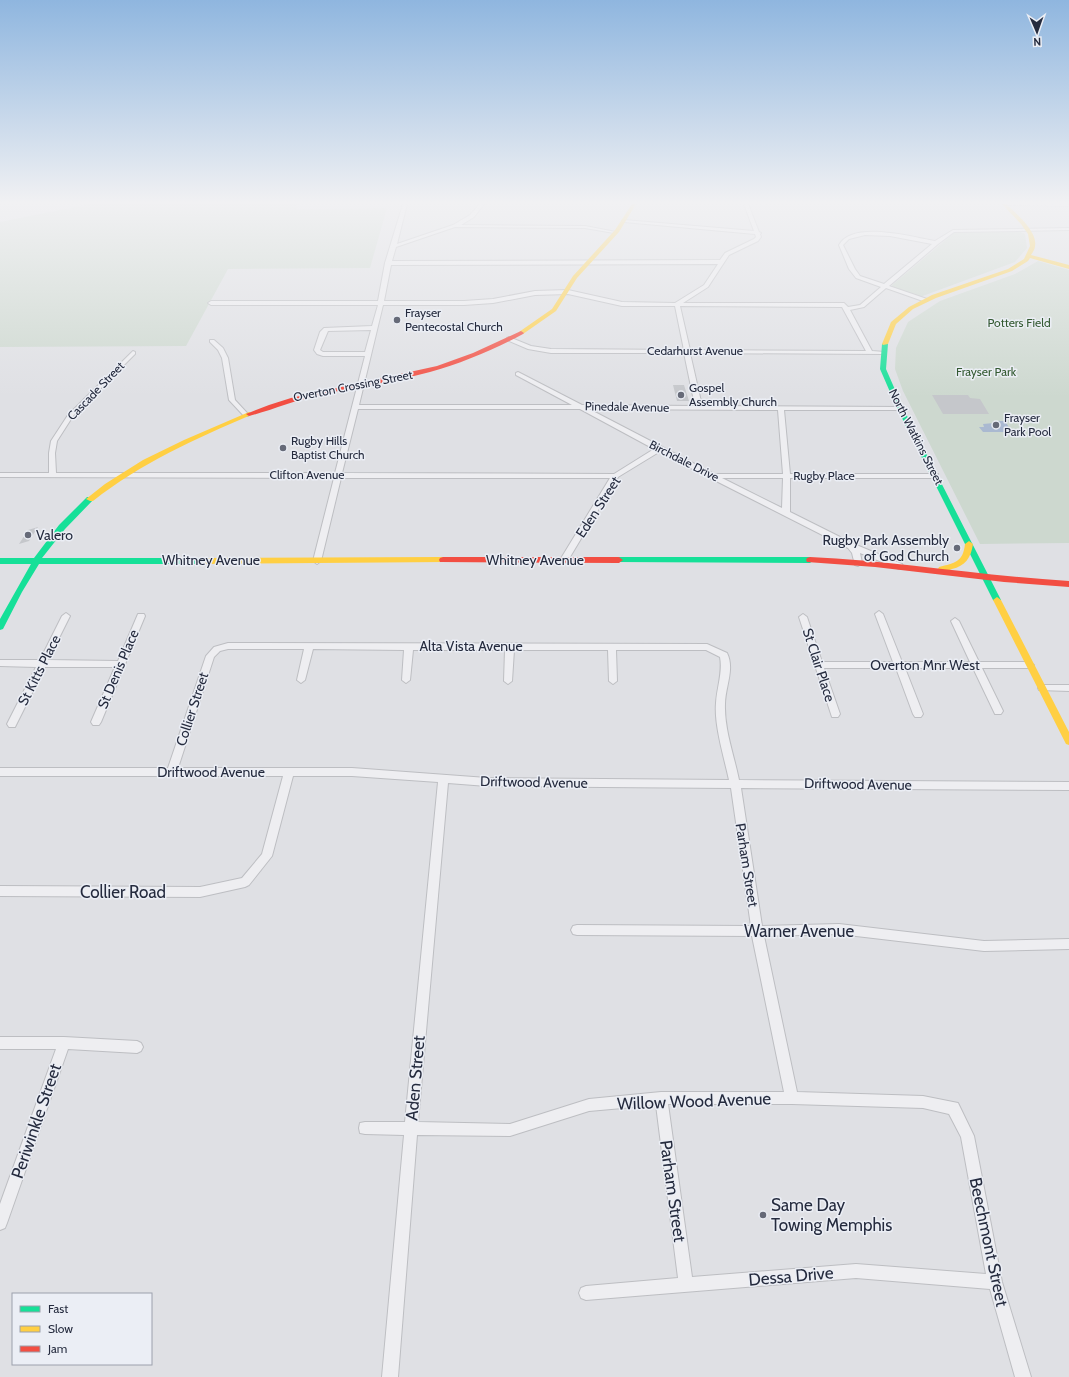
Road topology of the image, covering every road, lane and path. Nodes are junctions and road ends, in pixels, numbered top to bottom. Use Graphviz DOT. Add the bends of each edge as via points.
graph roads {
  1 [pos="387,268"];
  2 [pos="583,268"];
  3 [pos="717,268"];
  4 [pos="850,268"];
  5 [pos="907,268"];
  6 [pos="1013,268"];
  7 [pos="886,286"];
  8 [pos="568,292"];
  9 [pos="925,300"];
  10 [pos="211,303"];
  11 [pos="381,303"];
  12 [pos="677,304"];
  13 [pos="846,307"];
  14 [pos="374,328"];
  15 [pos="509,339"];
  16 [pos="212,341"];
  17 [pos="688,351"];
  18 [pos="870,352"];
  19 [pos="133,353"];
  20 [pos="883,353"];
  21 [pos="367,354"];
  22 [pos="518,374"];
  23 [pos="360,383"];
  24 [pos="354,407"];
  25 [pos="581,407"];
  26 [pos="699,408"];
  27 [pos="781,408"];
  28 [pos="900,408"];
  29 [pos="246,415"];
  30 [pos="659,449"];
  31 [pos="0,475"];
  32 [pos="53,475"];
  33 [pos="122,475"];
  34 [pos="340,475"];
  35 [pos="615,476"];
  36 [pos="712,476"];
  37 [pos="787,476"];
  38 [pos="935,476"];
  39 [pos="786,514"];
  40 [pos="969,544"];
  41 [pos="851,546"];
  42 [pos="0,560"];
  43 [pos="317,560"];
  44 [pos="564,560"];
  45 [pos="37,561"];
  46 [pos="858,563"];
  47 [pos="899,566"];
  48 [pos="931,570"];
  49 [pos="985,577"];
  50 [pos="1069,584"];
  51 [pos="879,614"];
  52 [pos="66,616"];
  53 [pos="141,616"];
  54 [pos="804,617"];
  55 [pos="955,621"];
  56 [pos="0,627"];
  57 [pos="309,646"];
  58 [pos="409,646"];
  59 [pos="510,646"];
  60 [pos="612,646"];
  61 [pos="217,649"];
  62 [pos="724,655"];
  63 [pos="0,663"];
  64 [pos="42,664"];
  65 [pos="120,664"];
  66 [pos="819,665"];
  67 [pos="898,665"];
  68 [pos="976,665"];
  69 [pos="1030,666"];
  70 [pos="301,680"];
  71 [pos="406,680"];
  72 [pos="508,681"];
  73 [pos="614,681"];
  74 [pos="1042,688"];
  75 [pos="1069,688"];
  76 [pos="998,711"];
  77 [pos="835,714"];
  78 [pos="918,714"];
  79 [pos="96,722"];
  80 [pos="12,724"];
  81 [pos="1069,741"];
  82 [pos="0,772"];
  83 [pos="172,772"];
  84 [pos="289,772"];
  85 [pos="444,779"];
  86 [pos="735,783"];
  87 [pos="1069,786"];
  88 [pos="0,891"];
  89 [pos="577,930"];
  90 [pos="757,932"];
  91 [pos="1069,944"];
  92 [pos="64,1042"];
  93 [pos="0,1043"];
  94 [pos="137,1047"];
  95 [pos="660,1098"];
  96 [pos="792,1098"];
  97 [pos="953,1108"];
  98 [pos="366,1128"];
  99 [pos="410,1129"];
  100 [pos="0,1223"];
  101 [pos="995,1282"];
  102 [pos="686,1285"];
  103 [pos="586,1292"];
  104 [pos="390,1377"];
  105 [pos="1023,1377"];
  1 -- 11 [label="street"];
  2 -- 8 [label="main road, Overton Crossing Street" via="576,275"];
  3 -- 12 [label="street" via="706,286"];
  4 -- 7 [label="street" via="858,277"];
  5 -- 7 [label="street"];
  6 -- 9 [label="main road, North Watkins Street"];
  7 -- 9 [label="street"];
  7 -- 13 [label="street" via="862,306"];
  8 -- 11 [label="street" via="535,293 480,303"];
  8 -- 12 [label="street" via="622,304"];
  8 -- 15 [label="main road, Overton Crossing Street" via="558,308"];
  9 -- 20 [label="main road, North Watkins Street" via="906,310 893,323"];
  10 -- 11 [label="street"];
  11 -- 14 [label="street"];
  12 -- 13 [label="street"];
  12 -- 17 [label="street"];
  13 -- 18 [label="street"];
  14 -- 21 [label="street"];
  14 -- 21 [label="street" via="326,329 317,350 323,354"];
  15 -- 17 [label="street, Cedarhurst Avenue" via="520,345 544,350"];
  15 -- 23 [label="main road, Overton Crossing Street" via="471,357 437,368"];
  16 -- 29 [label="street" via="221,349 225,358 232,400"];
  17 -- 18 [label="street, Cedarhurst Avenue"];
  17 -- 26 [label="street"];
  18 -- 20 [label="street, Cedarhurst Avenue"];
  19 -- 32 [label="street, Cascade Street" via="70,415 54,441"];
  20 -- 28 [label="main road, North Watkins Street" via="883,369"];
  21 -- 23 [label="street"];
  22 -- 25 [label="street, Birchdale Drive"];
  23 -- 24 [label="street"];
  23 -- 29 [label="main road, Overton Crossing Street" via="298,396"];
  24 -- 25 [label="street, Pinedale Avenue"];
  24 -- 34 [label="street"];
  25 -- 26 [label="street, Pinedale Avenue"];
  25 -- 30 [label="street, Birchdale Drive"];
  26 -- 27 [label="street, Pinedale Avenue"];
  27 -- 28 [label="street, Pinedale Avenue"];
  27 -- 37 [label="street"];
  28 -- 38 [label="main road, North Watkins Street"];
  29 -- 33 [label="main road, Overton Crossing Street" via="156,456"];
  30 -- 35 [label="street, Eden Street"];
  30 -- 36 [label="street, Birchdale Drive"];
  31 -- 32 [label="street, Clifton Avenue"];
  32 -- 33 [label="street, Clifton Avenue"];
  33 -- 34 [label="street, Clifton Avenue"];
  33 -- 45 [label="main road, Overton Crossing Street" via="74,513 57,531"];
  34 -- 35 [label="street, Clifton Avenue"];
  34 -- 43 [label="street"];
  35 -- 44 [label="street, Eden Street"];
  36 -- 37 [label="street, Rugby Place"];
  36 -- 39 [label="street, Birchdale Drive"];
  37 -- 38 [label="street, Rugby Place"];
  37 -- 39 [label="street"];
  38 -- 40 [label="main road, North Watkins Street"];
  39 -- 41 [label="street, Birchdale Drive"];
  40 -- 48 [label="main road" via="969,556 965,561 950,568"];
  40 -- 49 [label="main road, North Watkins Street"];
  41 -- 46 [label="street"];
  41 -- 47 [label="street, Birchdale Drive"];
  42 -- 45 [label="main road, Whitney Avenue"];
  43 -- 44 [label="main road, Whitney Avenue"];
  43 -- 45 [label="main road, Whitney Avenue"];
  44 -- 46 [label="main road, Whitney Avenue" via="794,560"];
  45 -- 56 [label="main road, Overton Crossing Street"];
  46 -- 47 [label="main road, Whitney Avenue"];
  47 -- 48 [label="main road, Whitney Avenue"];
  48 -- 49 [label="main road, Whitney Avenue"];
  49 -- 50 [label="main road, Whitney Avenue"];
  49 -- 69 [label="main road, North Watkins Street"];
  51 -- 67 [label="street"];
  52 -- 64 [label="street, St Kitts Place"];
  53 -- 65 [label="street, St Denis Place"];
  54 -- 66 [label="street, St Clair Place"];
  55 -- 68 [label="street"];
  57 -- 58 [label="street, Alta Vista Avenue"];
  57 -- 61 [label="street, Alta Vista Avenue" via="228,646"];
  57 -- 70 [label="street"];
  58 -- 59 [label="street, Alta Vista Avenue"];
  58 -- 71 [label="street"];
  59 -- 60 [label="street, Alta Vista Avenue"];
  59 -- 72 [label="street"];
  60 -- 62 [label="street, Alta Vista Avenue" via="707,647"];
  60 -- 73 [label="street"];
  61 -- 83 [label="street, Collier Street" via="210,656"];
  62 -- 86 [label="street, Parham Street" via="726,665 720,704"];
  63 -- 64 [label="street"];
  64 -- 65 [label="street"];
  64 -- 80 [label="street, St Kitts Place"];
  65 -- 79 [label="street, St Denis Place"];
  66 -- 67 [label="street, Overton Mnr West"];
  66 -- 77 [label="street, St Clair Place"];
  67 -- 68 [label="street, Overton Mnr West"];
  67 -- 78 [label="street"];
  68 -- 69 [label="street, Overton Mnr West"];
  68 -- 76 [label="street"];
  69 -- 74 [label="main road, North Watkins Street"];
  74 -- 75 [label="street"];
  74 -- 81 [label="main road, North Watkins Street"];
  82 -- 83 [label="street, Driftwood Avenue"];
  83 -- 84 [label="street, Driftwood Avenue"];
  84 -- 85 [label="street, Driftwood Avenue" via="352,772"];
  84 -- 88 [label="street, Collier Road" via="266,856 245,882 200,892"];
  85 -- 86 [label="street, Driftwood Avenue" via="487,782"];
  85 -- 99 [label="street, Aden Street"];
  86 -- 87 [label="street, Driftwood Avenue"];
  86 -- 90 [label="street, Parham Street"];
  89 -- 90 [label="street, Warner Avenue"];
  90 -- 91 [label="street, Warner Avenue" via="839,929 984,946"];
  90 -- 96 [label="street, Parham Street"];
  92 -- 93 [label="street"];
  92 -- 94 [label="street"];
  92 -- 100 [label="street, Periwinkle Street"];
  95 -- 96 [label="street, Willow Wood Avenue"];
  95 -- 99 [label="street, Willow Wood Avenue" via="589,1105 510,1130"];
  95 -- 102 [label="street, Parham Street"];
  96 -- 97 [label="street, Willow Wood Avenue" via="923,1102"];
  97 -- 101 [label="street, Beechmont Street" via="967,1136"];
  98 -- 99 [label="street, Willow Wood Avenue"];
  99 -- 104 [label="street, Aden Street"];
  101 -- 102 [label="street, Dessa Drive" via="856,1271"];
  101 -- 105 [label="street, Beechmont Street"];
  102 -- 103 [label="street, Dessa Drive"];
}
